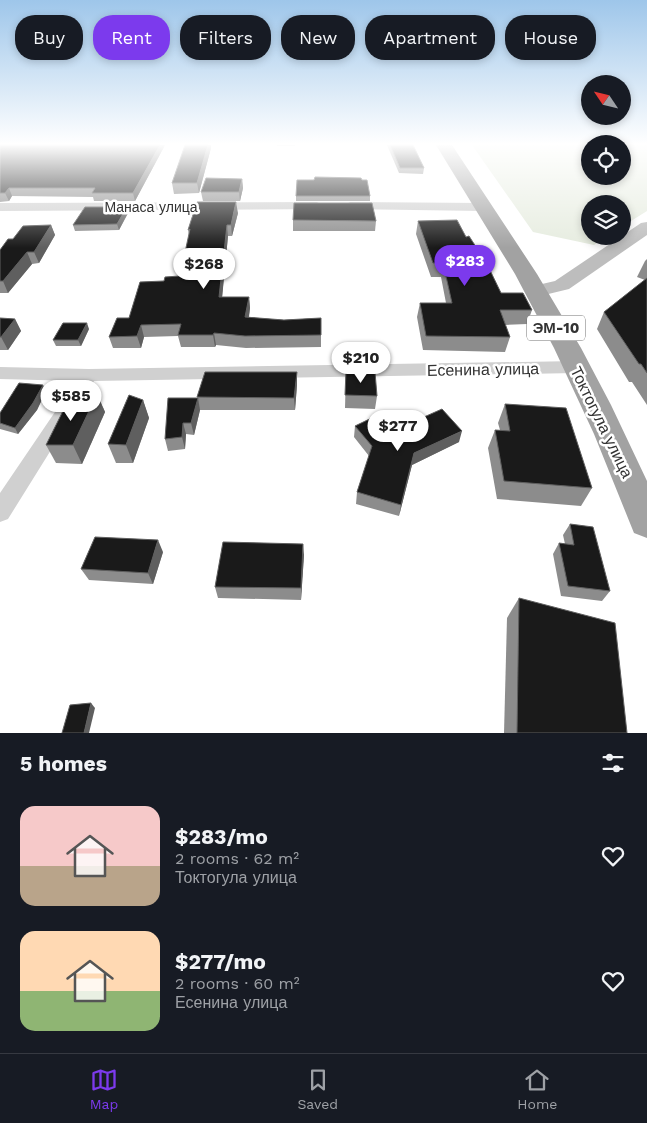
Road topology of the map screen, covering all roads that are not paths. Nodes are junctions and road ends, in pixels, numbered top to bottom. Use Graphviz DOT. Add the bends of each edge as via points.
graph roads {
  1 [pos="465,179"];
  2 [pos="0,207"];
  3 [pos="482,207"];
  4 [pos="647,227"];
  5 [pos="536,291"];
  6 [pos="577,368"];
  7 [pos="0,373"];
  8 [pos="89,375"];
  9 [pos="638,479"];
  10 [pos="0,512"];
  11 [pos="647,522"];
  1 -- 3 [label="highway, Токтогула улица / ЭМ-10"];
  2 -- 3 [label="street, Манаса улица"];
  3 -- 5 [label="highway, Токтогула улица / ЭМ-10"];
  4 -- 5 [label="main road" via="562,285"];
  5 -- 6 [label="highway, Токтогула улица / ЭМ-10"];
  6 -- 8 [label="street, Есенина улица"];
  6 -- 9 [label="highway, Токтогула улица / ЭМ-10"];
  7 -- 8 [label="street, Есенина улица"];
  8 -- 10 [label="street"];
  9 -- 11 [label="highway, Токтогула улица / ЭМ-10"];
}
